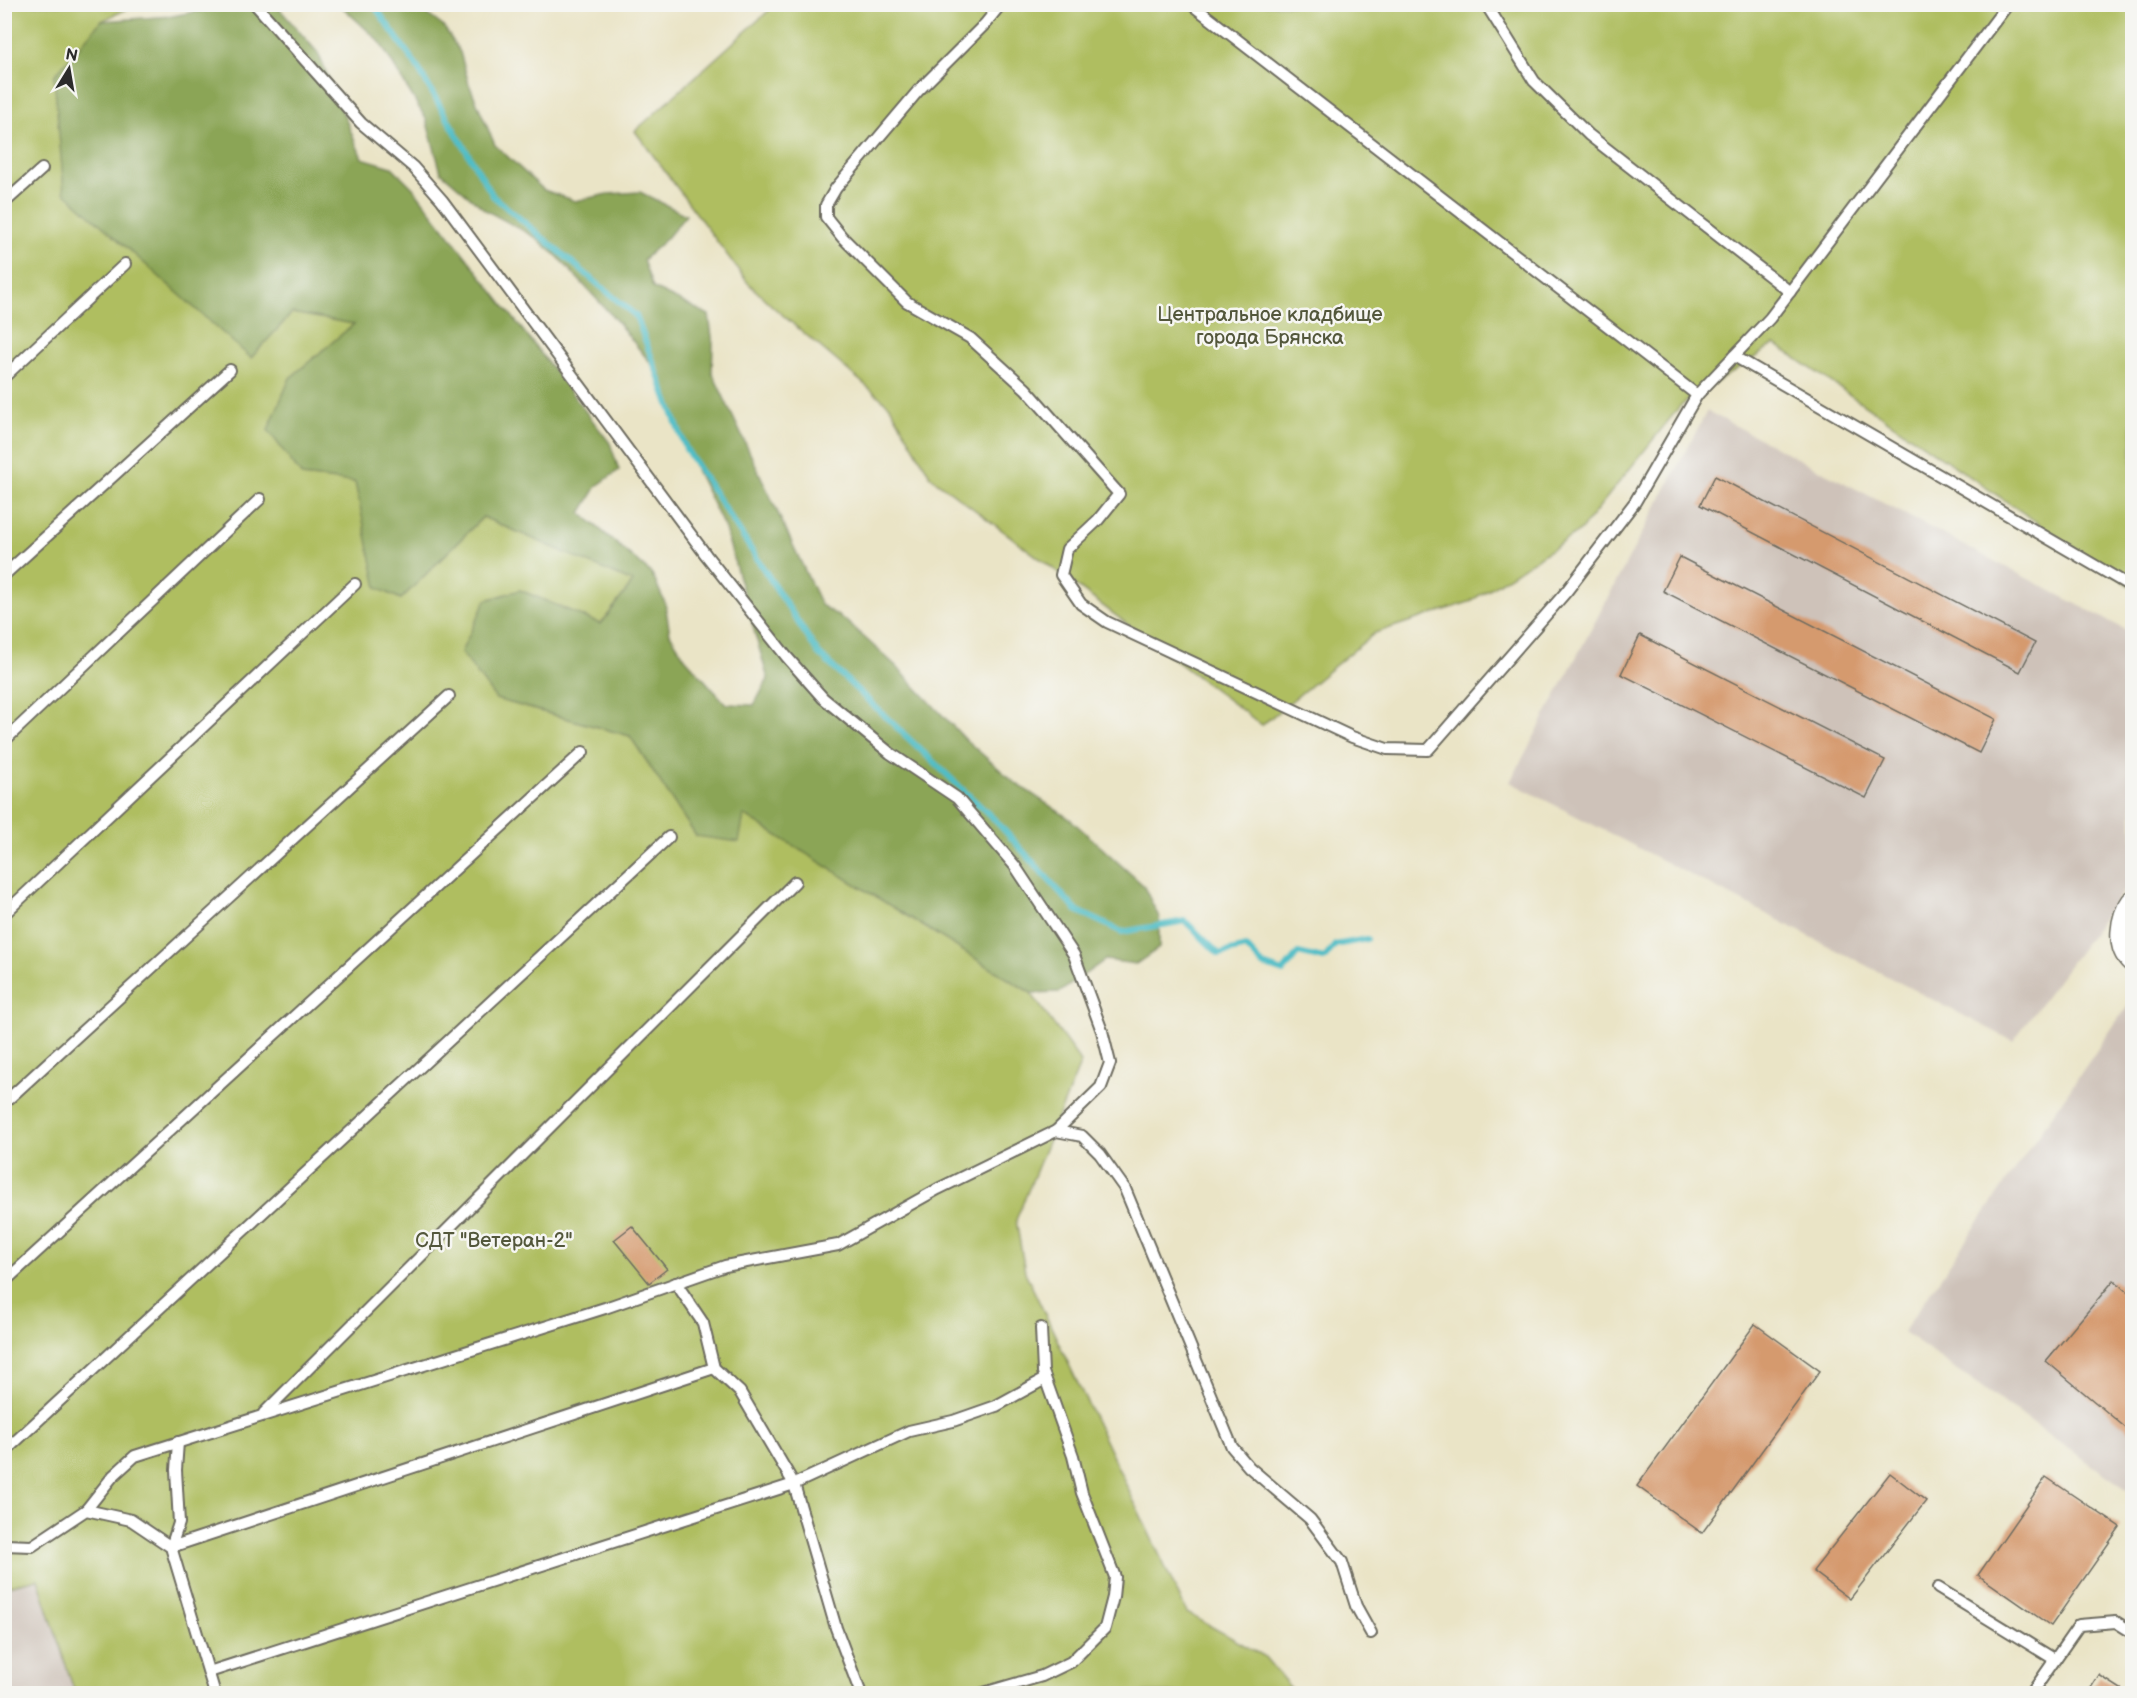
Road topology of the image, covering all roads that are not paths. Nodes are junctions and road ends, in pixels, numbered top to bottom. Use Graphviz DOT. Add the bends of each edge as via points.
graph roads {
  1 [pos="255,4"];
  2 [pos="1001,4"];
  3 [pos="1191,4"];
  4 [pos="1486,4"];
  5 [pos="2004,6"];
  6 [pos="42,169"];
  7 [pos="4,203"];
  8 [pos="125,264"];
  9 [pos="1790,292"];
  10 [pos="1734,356"];
  11 [pos="230,370"];
  12 [pos="4,377"];
  13 [pos="1698,395"];
  14 [pos="260,499"];
  15 [pos="4,575"];
  16 [pos="355,584"];
  17 [pos="2133,587"];
  18 [pos="449,696"];
  19 [pos="4,741"];
  20 [pos="582,752"];
  21 [pos="669,837"];
  22 [pos="795,882"];
  23 [pos="2133,902"];
  24 [pos="4,914"];
  25 [pos="2133,961"];
  26 [pos="4,1103"];
  27 [pos="1056,1131"];
  28 [pos="4,1282"];
  29 [pos="676,1283"];
  30 [pos="1041,1329"];
  31 [pos="714,1368"];
  32 [pos="1045,1379"];
  33 [pos="262,1415"];
  34 [pos="178,1442"];
  35 [pos="4,1452"];
  36 [pos="794,1484"];
  37 [pos="86,1510"];
  38 [pos="4,1545"];
  39 [pos="171,1547"];
  40 [pos="1938,1588"];
  41 [pos="2133,1632"];
  42 [pos="1371,1633"];
  43 [pos="2054,1659"];
  44 [pos="209,1672"];
  45 [pos="215,1694"];
  46 [pos="861,1694"];
  47 [pos="980,1694"];
  48 [pos="2031,1694"];
  1 -- 27 [label="lane" via="361,123 413,167 442,200 706,555 823,698 890,753 957,798 1015,866 1074,955 1110,1063 1101,1087"];
  2 -- 13 [label="lane" via="918,91 836,188 826,205 826,217 907,302 970,338 1026,389 1119,494 1067,549 1061,575 1081,603 1107,622 1352,737 1387,749 1428,750 1566,592 1635,502"];
  3 -- 13 [label="lane"];
  4 -- 9 [label="lane" via="1534,81 1588,135"];
  5 -- 9 [label="lane"];
  6 -- 7 [label="lane"];
  8 -- 12 [label="lane"];
  9 -- 10 [label="lane"];
  10 -- 13 [label="lane"];
  10 -- 17 [label="lane"];
  11 -- 15 [label="lane"];
  14 -- 19 [label="lane"];
  16 -- 24 [label="lane"];
  18 -- 26 [label="lane"];
  20 -- 28 [label="lane"];
  21 -- 35 [label="lane"];
  22 -- 33 [label="lane"];
  23 -- 25 [label="street" via="2121,930 2127,957"];
  27 -- 29 [label="lane" via="938,1189 838,1245 725,1266"];
  27 -- 42 [label="lane" via="1082,1136 1125,1189 1232,1447 1249,1467 1310,1519 1342,1562 1356,1606"];
  29 -- 31 [label="lane" via="703,1323"];
  29 -- 33 [label="lane"];
  30 -- 32 [label="lane"];
  31 -- 36 [label="lane" via="740,1392"];
  31 -- 39 [label="lane"];
  32 -- 36 [label="lane" via="996,1406 909,1431"];
  32 -- 47 [label="lane" via="1114,1577 1113,1597 1105,1628 1071,1662 1042,1676"];
  33 -- 34 [label="lane"];
  34 -- 37 [label="lane" via="135,1456"];
  34 -- 39 [label="lane" via="179,1523"];
  36 -- 44 [label="lane"];
  36 -- 46 [label="lane" via="836,1628"];
  37 -- 38 [label="lane" via="33,1546"];
  37 -- 39 [label="lane" via="131,1520"];
  39 -- 44 [label="lane"];
  40 -- 43 [label="lane"];
  41 -- 43 [label="lane" via="2116,1622 2079,1625"];
  43 -- 48 [label="lane"];
  44 -- 45 [label="lane"];
}
